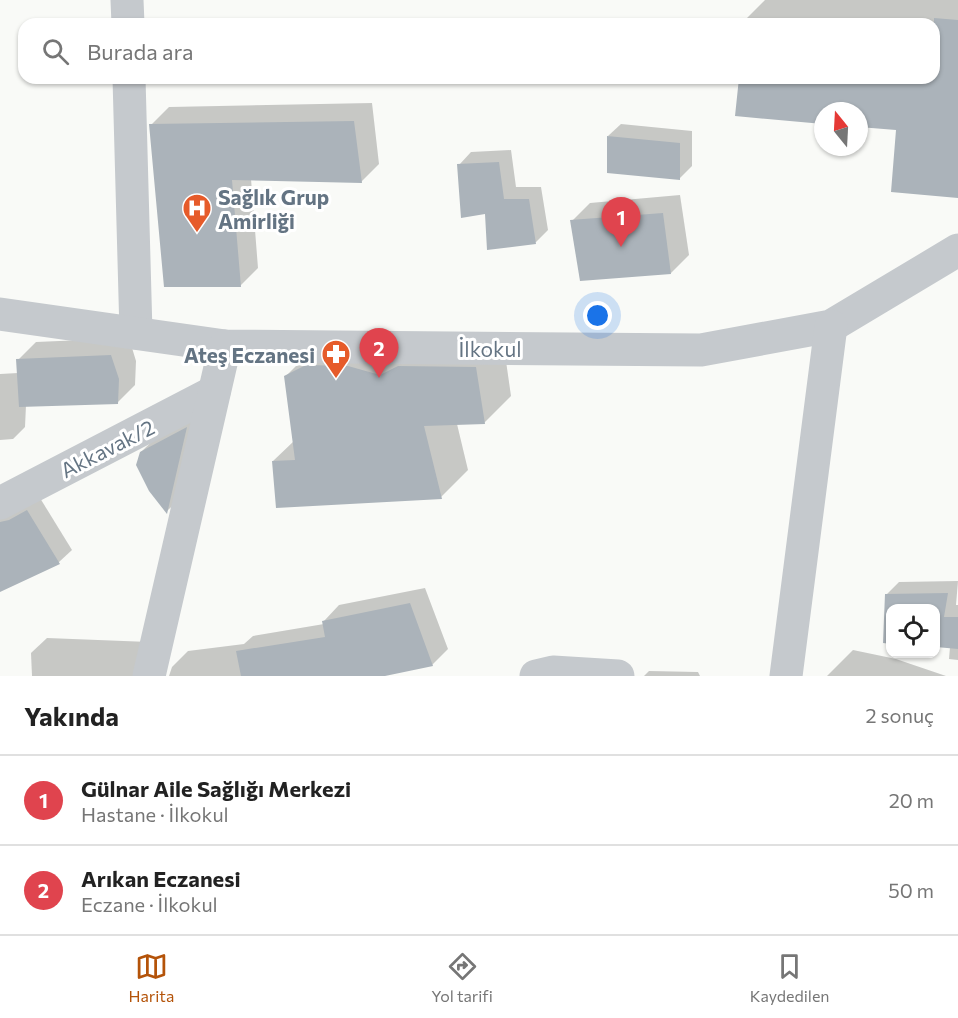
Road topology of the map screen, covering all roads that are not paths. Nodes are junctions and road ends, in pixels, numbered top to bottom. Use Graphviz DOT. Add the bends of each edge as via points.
graph roads {
  1 [pos="127,0"];
  2 [pos="128,18"];
  3 [pos="129,84"];
  4 [pos="958,250"];
  5 [pos="0,314"];
  6 [pos="831,326"];
  7 [pos="136,333"];
  8 [pos="225,346"];
  9 [pos="214,392"];
  10 [pos="0,503"];
  11 [pos="148,676"];
  12 [pos="536,676"];
  13 [pos="618,676"];
  14 [pos="786,676"];
  1 -- 2 [label="street"];
  3 -- 7 [label="street"];
  4 -- 6 [label="street, İlkokul"];
  5 -- 7 [label="street, İlkokul"];
  6 -- 8 [label="street, İlkokul" via="701,350"];
  6 -- 14 [label="street"];
  7 -- 8 [label="street, İlkokul"];
  8 -- 9 [label="street"];
  9 -- 10 [label="street, Akkavak/2"];
  9 -- 11 [label="street"];
  12 -- 13 [label="street" via="553,672"];
}
